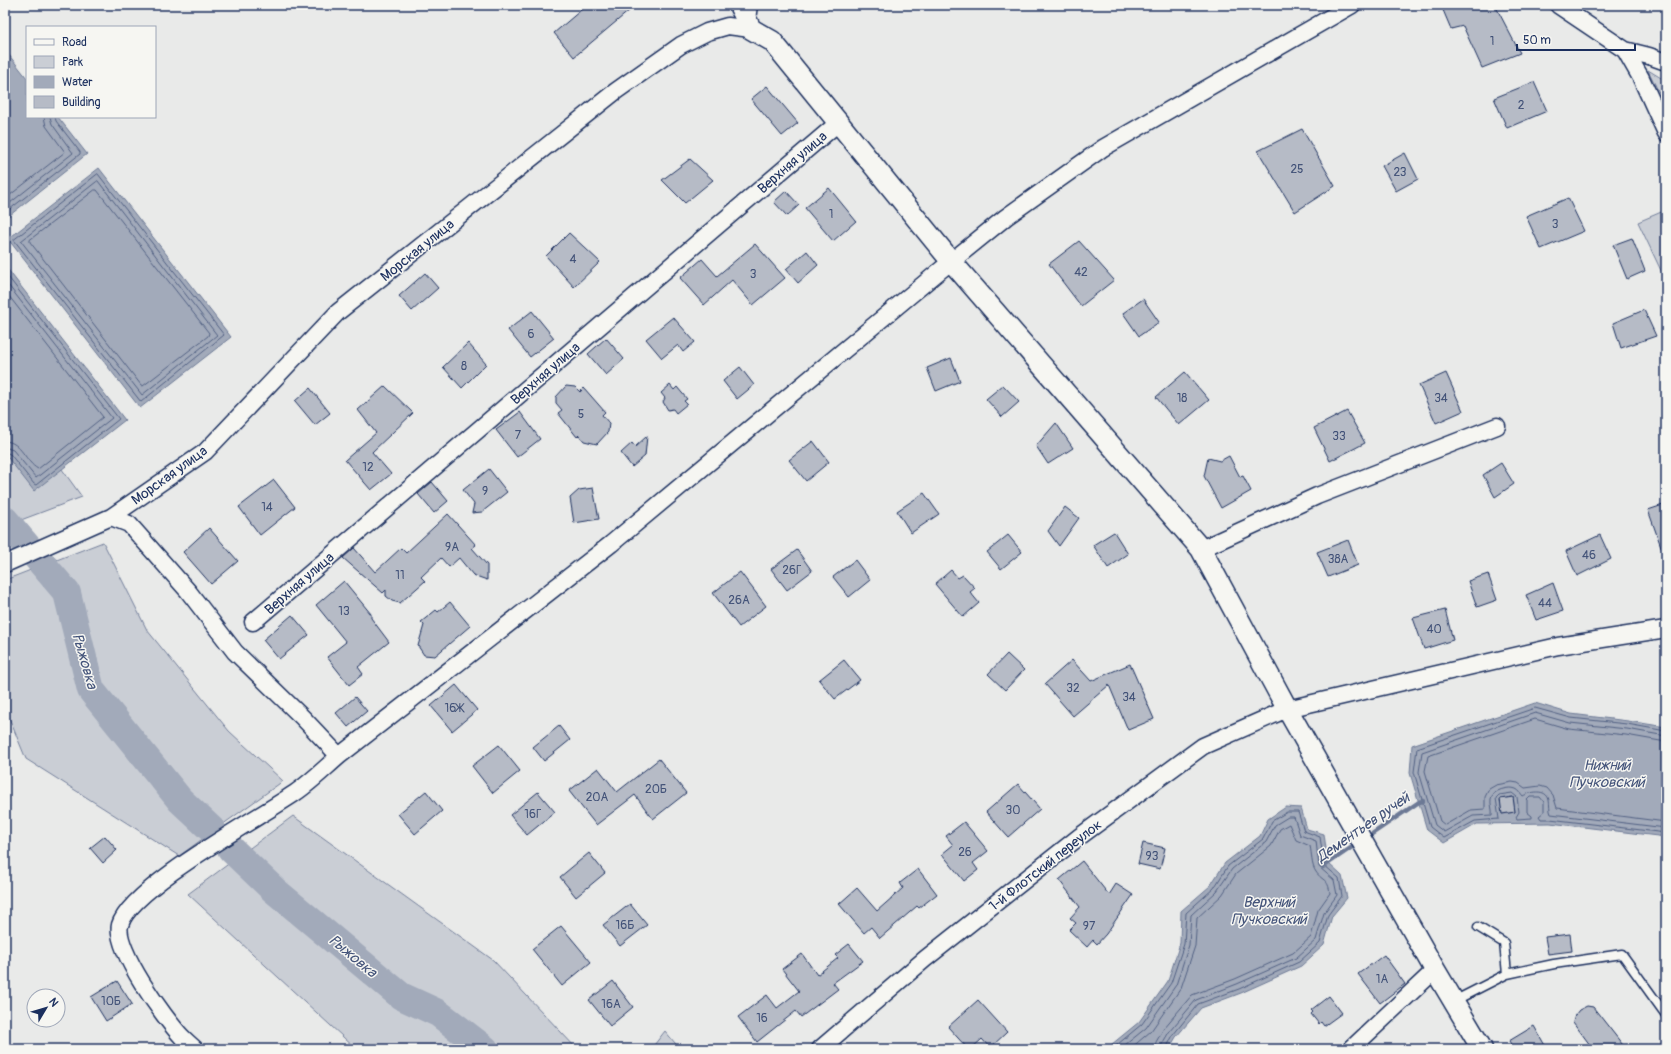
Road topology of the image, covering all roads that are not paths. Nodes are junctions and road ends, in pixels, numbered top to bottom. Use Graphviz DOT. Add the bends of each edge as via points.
graph roads {
  1 [pos="739,5"];
  2 [pos="753,5"];
  3 [pos="1352,5"];
  4 [pos="1558,5"];
  5 [pos="751,29"];
  6 [pos="1625,50"];
  7 [pos="1666,62"];
  8 [pos="838,123"];
  9 [pos="1666,133"];
  10 [pos="951,261"];
  11 [pos="1497,426"];
  12 [pos="111,517"];
  13 [pos="1201,549"];
  14 [pos="5,564"];
  15 [pos="253,622"];
  16 [pos="1666,629"];
  17 [pos="1287,709"];
  18 [pos="339,756"];
  19 [pos="1478,927"];
  20 [pos="1435,970"];
  21 [pos="1507,974"];
  22 [pos="1454,1001"];
  23 [pos="1666,1015"];
  24 [pos="195,1049"];
  25 [pos="820,1049"];
  26 [pos="1351,1049"];
  27 [pos="1482,1049"];
  1 -- 5 [label="street"];
  2 -- 5 [label="lane"];
  3 -- 10 [label="street" via="1103,148 1006,217"];
  4 -- 6 [label="street"];
  5 -- 8 [label="street" via="772,41"];
  5 -- 12 [label="street, Морская улица" via="728,26 707,32 681,45 616,91 338,312 205,452"];
  6 -- 7 [label="street"];
  6 -- 9 [label="street"];
  8 -- 10 [label="street"];
  8 -- 15 [label="street, Верхняя улица"];
  10 -- 13 [label="street"];
  10 -- 18 [label="street" via="611,544"];
  11 -- 13 [label="street" via="1317,496"];
  12 -- 14 [label="street, Морская улица"];
  12 -- 18 [label="street" via="129,524 188,592 235,652"];
  13 -- 17 [label="street"];
  16 -- 17 [label="street, 1-й Флотский переулок" via="1558,646"];
  17 -- 20 [label="street"];
  17 -- 25 [label="street, 1-й Флотский переулок" via="1203,746 1079,837 925,959"];
  18 -- 24 [label="street" via="296,793 147,890 127,912 120,926 123,946 156,1005"];
  19 -- 21 [label="lane" via="1504,943"];
  20 -- 22 [label="street"];
  20 -- 26 [label="street"];
  21 -- 22 [label="lane"];
  21 -- 23 [label="lane" via="1622,954"];
  22 -- 27 [label="street"];
}
